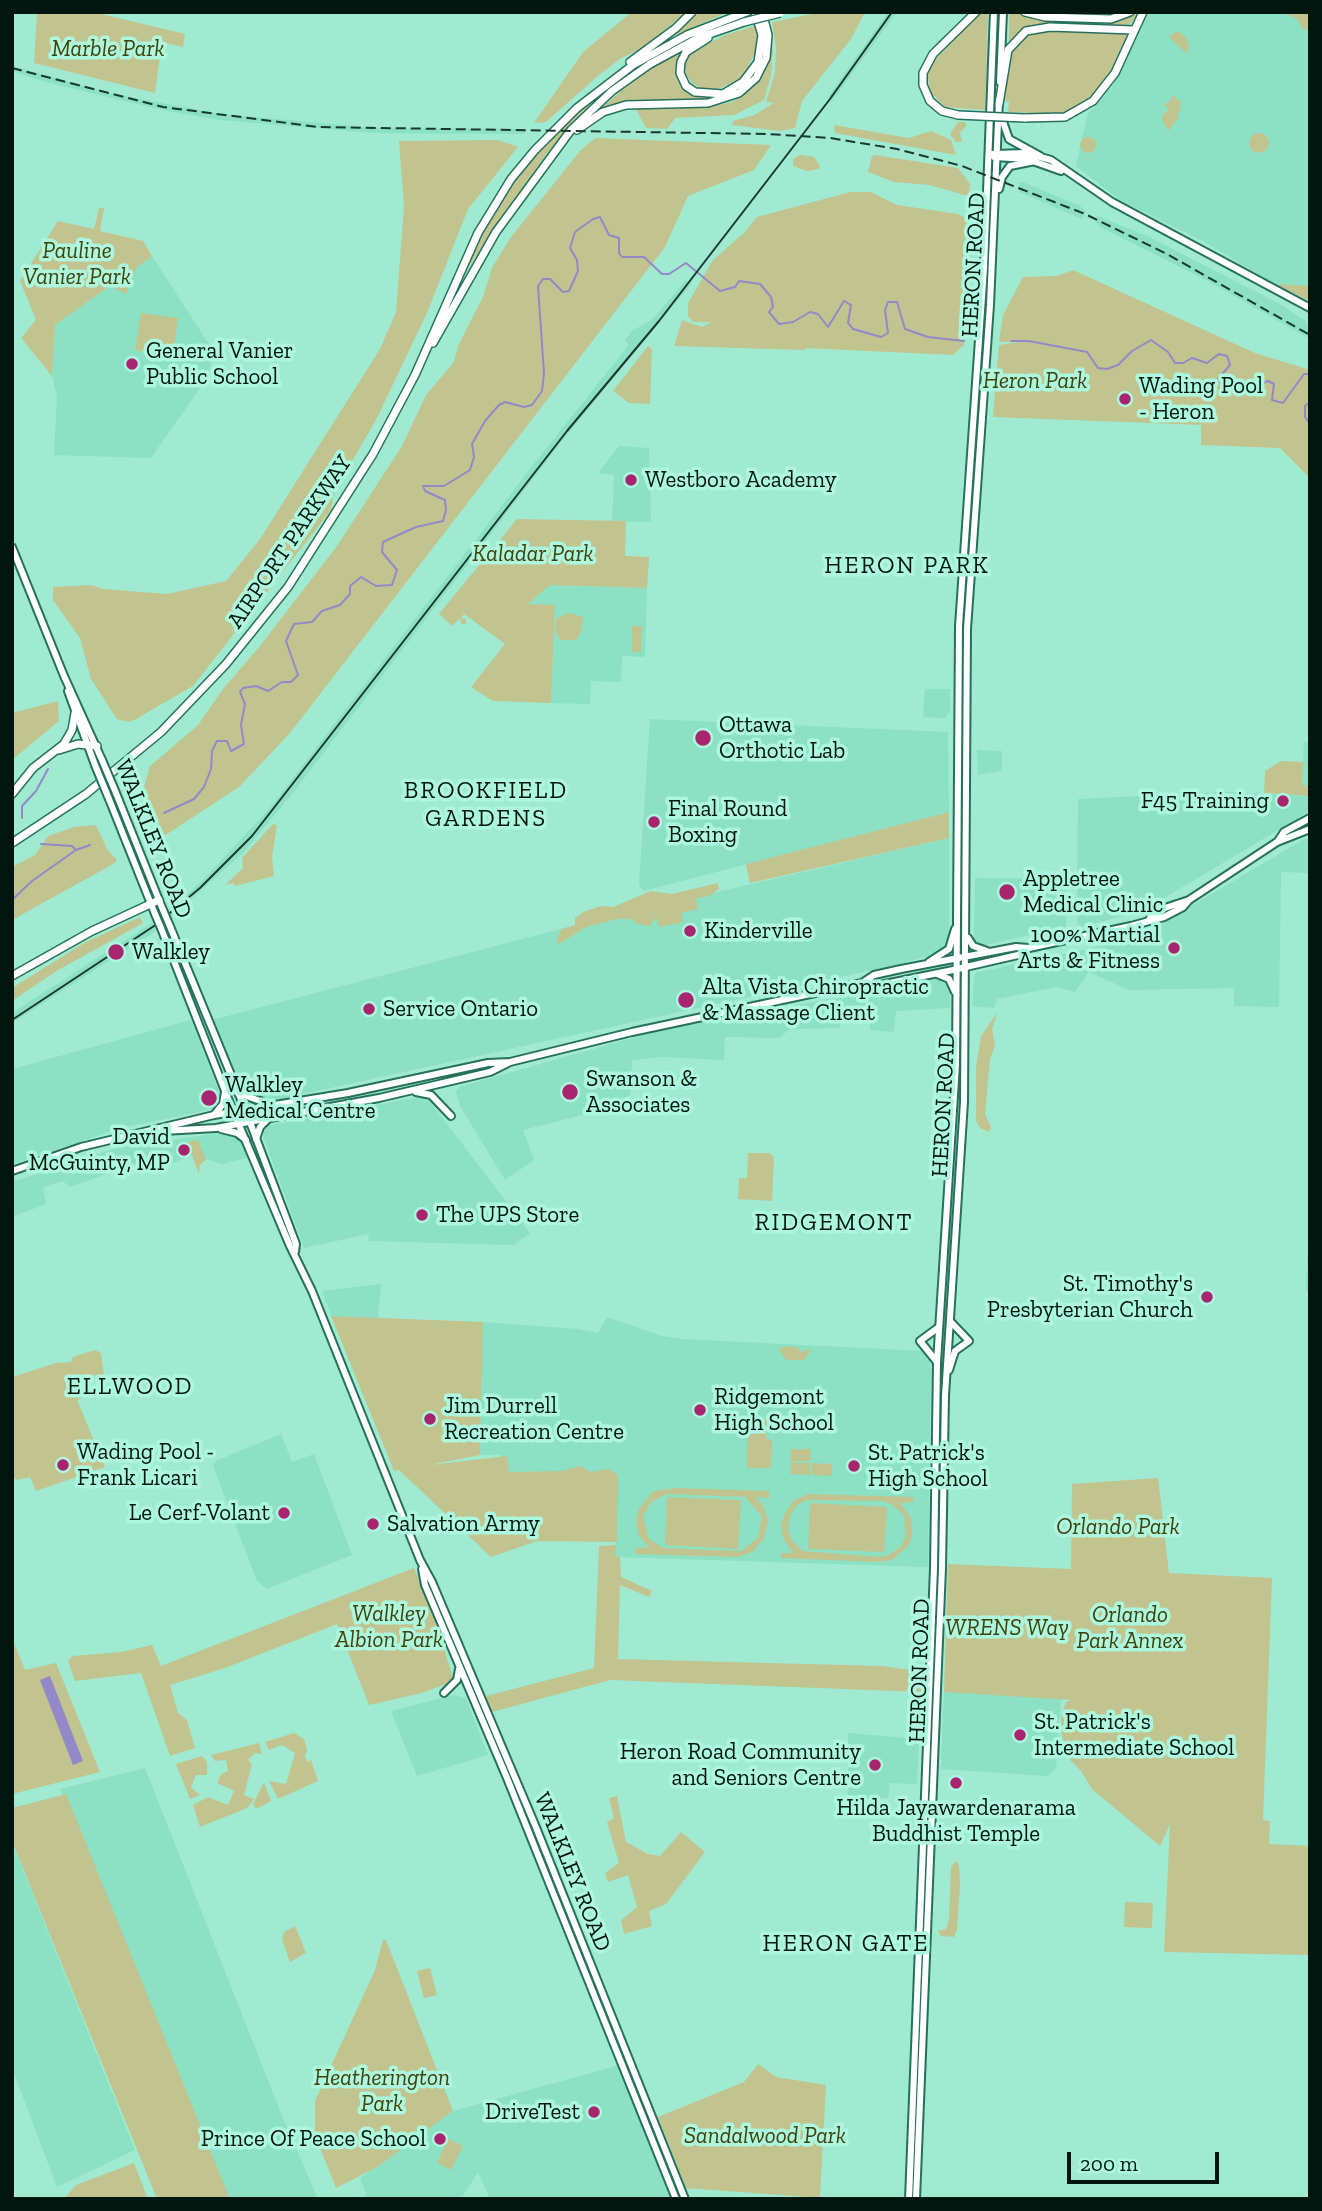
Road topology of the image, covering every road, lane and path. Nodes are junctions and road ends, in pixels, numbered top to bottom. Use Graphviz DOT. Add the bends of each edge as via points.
graph roads {
  1 [pos="691,12"];
  2 [pos="755,12"];
  3 [pos="762,12"];
  4 [pos="976,12"];
  5 [pos="994,12"];
  6 [pos="1003,12"];
  7 [pos="1026,12"];
  8 [pos="1130,12"];
  9 [pos="1143,12"];
  10 [pos="783,13"];
  11 [pos="744,16"];
  12 [pos="1134,30"];
  13 [pos="581,104"];
  14 [pos="999,104"];
  15 [pos="559,147"];
  16 [pos="988,155"];
  17 [pos="997,155"];
  18 [pos="1037,158"];
  19 [pos="995,208"];
  20 [pos="1310,309"];
  21 [pos="415,375"];
  22 [pos="12,547"];
  23 [pos="64,676"];
  24 [pos="75,713"];
  25 [pos="87,744"];
  26 [pos="97,746"];
  27 [pos="55,752"];
  28 [pos="12,794"];
  29 [pos="1310,817"];
  30 [pos="1310,829"];
  31 [pos="1278,841"];
  32 [pos="12,844"];
  33 [pos="159,900"];
  34 [pos="151,904"];
  35 [pos="957,920"];
  36 [pos="967,932"];
  37 [pos="1029,948"];
  38 [pos="993,951"];
  39 [pos="966,957"];
  40 [pos="958,958"];
  41 [pos="922,965"];
  42 [pos="967,967"];
  43 [pos="958,969"];
  44 [pos="935,974"];
  45 [pos="12,976"];
  46 [pos="862,983"];
  47 [pos="957,1006"];
  48 [pos="510,1062"];
  49 [pos="225,1092"];
  50 [pos="238,1093"];
  51 [pos="403,1093"];
  52 [pos="272,1104"];
  53 [pos="245,1109"];
  54 [pos="234,1111"];
  55 [pos="214,1115"];
  56 [pos="451,1116"];
  57 [pos="271,1118"];
  58 [pos="249,1121"];
  59 [pos="239,1123"];
  60 [pos="216,1128"];
  61 [pos="158,1131"];
  62 [pos="256,1139"];
  63 [pos="246,1140"];
  64 [pos="12,1171"];
  65 [pos="295,1252"];
  66 [pos="950,1321"];
  67 [pos="939,1327"];
  68 [pos="937,1362"];
  69 [pos="945,1396"];
  70 [pos="420,1560"];
  71 [pos="459,1667"];
  72 [pos="444,1693"];
  73 [pos="917,1975"];
  74 [pos="926,1976"];
  75 [pos="676,2199"];
  76 [pos="685,2199"];
  77 [pos="909,2199"];
  78 [pos="916,2199"];
  1 -- 13 [label="highway"];
  2 -- 11 [label="highway" via="763,41 748,77 723,94 706,95 690,89 680,73 686,52"];
  3 -- 15 [label="highway" via="768,29 767,52 761,69 744,90 708,103 640,102 615,108 586,122"];
  4 -- 12 [label="highway, bridge" via="933,54 923,73 930,101 958,116 1065,117 1093,101 1115,73"];
  5 -- 16 [label="main road, HERON ROAD"];
  6 -- 14 [label="main road, HERON ROAD"];
  7 -- 8 [label="highway" via="1111,19"];
  9 -- 12 [label="highway"];
  10 -- 11 [label="highway, AIRPORT PARKWAY, bridge"];
  11 -- 13 [label="highway, AIRPORT PARKWAY" via="697,30 656,51"];
  11 -- 15 [label="highway, AIRPORT PARKWAY" via="637,72 588,113"];
  12 -- 14 [label="highway" via="1050,27 1026,31 1008,50"];
  13 -- 21 [label="highway, AIRPORT PARKWAY" via="528,158 490,212"];
  14 -- 17 [label="main road, HERON ROAD"];
  14 -- 18 [label="main road" via="1009,139"];
  15 -- 21 [label="highway, AIRPORT PARKWAY" via="496,232"];
  16 -- 17 [label="main road"];
  16 -- 35 [label="main road, HERON ROAD" via="959,628"];
  17 -- 18 [label="main road"];
  17 -- 19 [label="main road, HERON ROAD"];
  18 -- 19 [label="main road" via="1007,169"];
  18 -- 20 [label="main road"];
  19 -- 36 [label="main road, HERON ROAD" via="967,629"];
  21 -- 32 [label="highway, AIRPORT PARKWAY" via="324,534 226,664 136,755"];
  22 -- 23 [label="main road, WALKLEY ROAD"];
  23 -- 24 [label="main road, WALKLEY ROAD"];
  23 -- 26 [label="main road, WALKLEY ROAD"];
  24 -- 25 [label="main road, WALKLEY ROAD"];
  24 -- 27 [label="highway" via="71,732"];
  25 -- 26 [label="highway"];
  25 -- 27 [label="highway"];
  25 -- 34 [label="main road, WALKLEY ROAD, bridge"];
  26 -- 33 [label="main road, WALKLEY ROAD, bridge"];
  27 -- 28 [label="highway" via="33,768"];
  29 -- 31 [label="main road" via="1284,832"];
  30 -- 31 [label="main road"];
  31 -- 37 [label="main road" via="1189,900 1144,922"];
  33 -- 34 [label="highway"];
  33 -- 50 [label="main road, WALKLEY ROAD, bridge"];
  34 -- 45 [label="highway"];
  34 -- 49 [label="main road, WALKLEY ROAD, bridge"];
  35 -- 40 [label="main road, HERON ROAD"];
  35 -- 41 [label="main road" via="949,949"];
  36 -- 38 [label="main road" via="973,946"];
  36 -- 39 [label="main road, HERON ROAD"];
  37 -- 38 [label="main road"];
  37 -- 42 [label="main road"];
  38 -- 39 [label="main road"];
  39 -- 40 [label="main road"];
  39 -- 42 [label="main road, HERON ROAD"];
  40 -- 41 [label="main road"];
  40 -- 43 [label="main road, HERON ROAD"];
  41 -- 46 [label="main road" via="874,975"];
  42 -- 43 [label="main road"];
  42 -- 66 [label="main road, HERON ROAD"];
  43 -- 44 [label="main road"];
  43 -- 47 [label="main road, HERON ROAD"];
  44 -- 46 [label="main road" via="875,986"];
  44 -- 47 [label="main road" via="951,981"];
  46 -- 48 [label="main road"];
  47 -- 67 [label="main road, HERON ROAD"];
  48 -- 51 [label="main road" via="490,1072"];
  48 -- 52 [label="main road"];
  49 -- 54 [label="main road, WALKLEY ROAD"];
  49 -- 55 [label="main road"];
  50 -- 52 [label="main road"];
  50 -- 53 [label="main road, WALKLEY ROAD"];
  51 -- 56 [label="main road" via="431,1095"];
  51 -- 57 [label="main road"];
  52 -- 53 [label="main road"];
  53 -- 54 [label="main road"];
  53 -- 58 [label="main road, WALKLEY ROAD"];
  54 -- 55 [label="main road"];
  54 -- 59 [label="main road, WALKLEY ROAD"];
  55 -- 61 [label="main road"];
  57 -- 58 [label="main road"];
  57 -- 62 [label="main road" via="260,1127"];
  58 -- 59 [label="main road"];
  58 -- 62 [label="main road, WALKLEY ROAD"];
  59 -- 60 [label="main road"];
  59 -- 63 [label="main road, WALKLEY ROAD"];
  60 -- 61 [label="main road"];
  60 -- 63 [label="main road"];
  61 -- 64 [label="main road" via="81,1147"];
  62 -- 65 [label="main road, WALKLEY ROAD" via="296,1244"];
  63 -- 65 [label="main road, WALKLEY ROAD"];
  65 -- 70 [label="main road, WALKLEY ROAD"];
  66 -- 69 [label="main road, HERON ROAD"];
  66 -- 69 [label="main road" via="970,1341 952,1356"];
  67 -- 68 [label="main road, HERON ROAD"];
  67 -- 68 [label="main road" via="920,1341"];
  68 -- 73 [label="main road, HERON ROAD" via="934,1568"];
  69 -- 74 [label="main road, HERON ROAD"];
  70 -- 71 [label="main road, WALKLEY ROAD" via="425,1585"];
  70 -- 76 [label="main road, WALKLEY ROAD" via="532,1818"];
  71 -- 72 [label="main road" via="457,1680"];
  71 -- 75 [label="main road, WALKLEY ROAD"];
  73 -- 74 [label="main road"];
  73 -- 77 [label="main road, HERON ROAD"];
  74 -- 78 [label="main road, HERON ROAD"];
}
